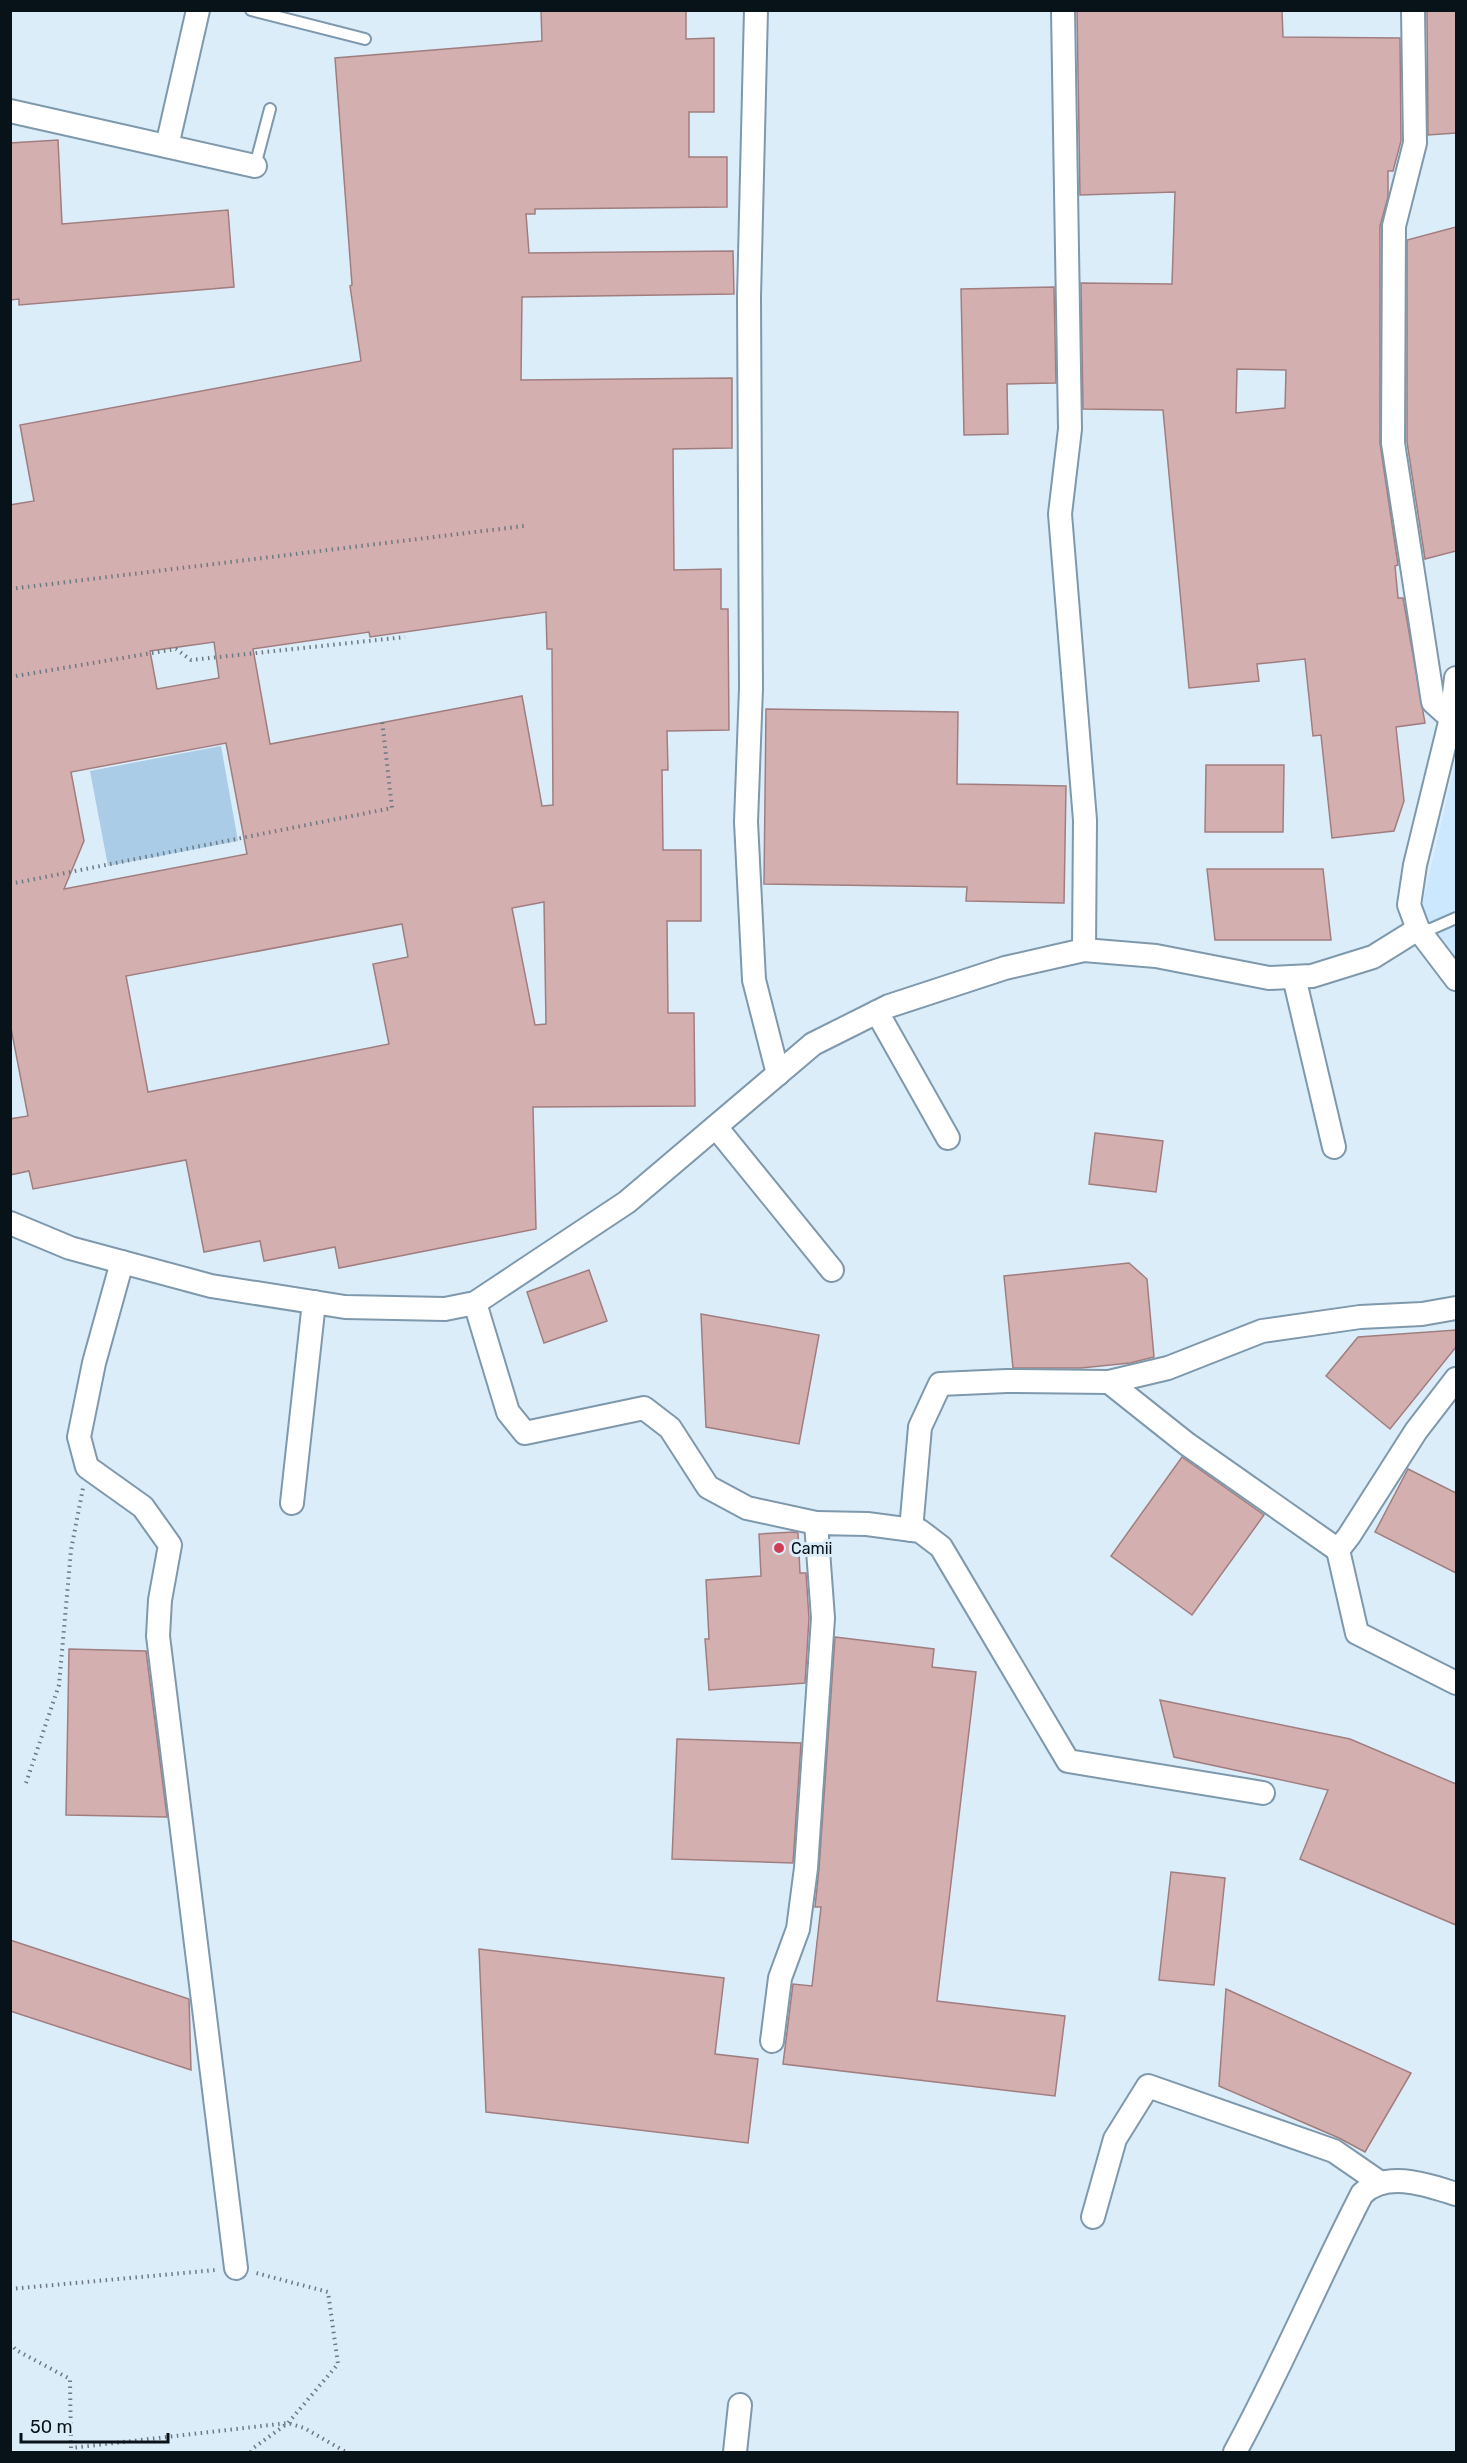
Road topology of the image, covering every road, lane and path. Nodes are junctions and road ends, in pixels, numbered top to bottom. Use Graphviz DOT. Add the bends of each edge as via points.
graph roads {
  1 [pos="198,10"];
  2 [pos="251,10"];
  3 [pos="756,10"];
  4 [pos="1063,10"];
  5 [pos="1413,10"];
  6 [pos="365,39"];
  7 [pos="270,109"];
  8 [pos="10,111"];
  9 [pos="167,146"];
  10 [pos="255,166"];
  11 [pos="524,526"];
  12 [pos="10,589"];
  13 [pos="405,637"];
  14 [pos="10,677"];
  15 [pos="1456,678"];
  16 [pos="1451,718"];
  17 [pos="382,720"];
  18 [pos="10,884"];
  19 [pos="1456,918"];
  20 [pos="1418,929"];
  21 [pos="1084,950"];
  22 [pos="1294,977"];
  23 [pos="1456,979"];
  24 [pos="877,1012"];
  25 [pos="778,1074"];
  26 [pos="716,1127"];
  27 [pos="948,1138"];
  28 [pos="1334,1147"];
  29 [pos="10,1223"];
  30 [pos="122,1262"];
  31 [pos="832,1270"];
  32 [pos="314,1302"];
  33 [pos="475,1304"];
  34 [pos="1456,1308"];
  35 [pos="1456,1379"];
  36 [pos="1109,1382"];
  37 [pos="87,1467"];
  38 [pos="292,1503"];
  39 [pos="816,1523"];
  40 [pos="911,1530"];
  41 [pos="1338,1550"];
  42 [pos="1456,1683"];
  43 [pos="26,1783"];
  44 [pos="1263,1793"];
  45 [pos="772,2041"];
  46 [pos="1379,2182"];
  47 [pos="1456,2194"];
  48 [pos="1093,2217"];
  49 [pos="236,2268"];
  50 [pos="10,2289"];
  51 [pos="10,2343"];
  52 [pos="740,2405"];
  53 [pos="288,2422"];
  54 [pos="251,2452"];
  55 [pos="346,2452"];
  56 [pos="735,2452"];
  57 [pos="1235,2452"];
  1 -- 9 [label="street"];
  2 -- 6 [label="lane"];
  3 -- 25 [label="street" via="749,297 751,688 746,822 753,980"];
  4 -- 21 [label="street" via="1070,429 1060,513 1085,820"];
  5 -- 16 [label="street" via="1415,143 1394,226 1393,443 1433,702"];
  7 -- 10 [label="lane"];
  8 -- 9 [label="street"];
  9 -- 10 [label="street"];
  11 -- 12 [label="path"];
  13 -- 14 [label="path" via="191,660 176,649"];
  15 -- 16 [label="street"];
  16 -- 20 [label="street" via="1415,865 1409,905"];
  17 -- 18 [label="path" via="392,808"];
  19 -- 20 [label="lane"];
  20 -- 22 [label="street" via="1373,957 1312,976"];
  20 -- 23 [label="street"];
  21 -- 22 [label="street" via="1156,956 1269,978"];
  21 -- 24 [label="street" via="1005,969"];
  22 -- 28 [label="street"];
  24 -- 25 [label="street" via="813,1044"];
  24 -- 27 [label="street"];
  25 -- 26 [label="street"];
  26 -- 31 [label="street"];
  26 -- 33 [label="street" via="627,1202"];
  29 -- 30 [label="street" via="70,1248"];
  30 -- 32 [label="street" via="211,1286"];
  30 -- 37 [label="street" via="94,1363 79,1437"];
  32 -- 33 [label="street" via="345,1307 445,1310"];
  32 -- 38 [label="street"];
  33 -- 39 [label="street" via="508,1412 525,1432 644,1408 670,1428 708,1487 747,1508"];
  34 -- 36 [label="street" via="1262,1331 1168,1368"];
  35 -- 41 [label="street" via="1416,1431"];
  36 -- 40 [label="street" via="940,1384 920,1427"];
  36 -- 41 [label="street" via="1187,1444"];
  37 -- 43 [label="path" via="71,1550 59,1685"];
  37 -- 49 [label="street" via="142,1507 170,1545 158,1636"];
  39 -- 40 [label="street"];
  39 -- 45 [label="street" via="823,1618 806,1868 798,1929 780,1978"];
  40 -- 44 [label="street" via="920,1531 941,1547 1068,1761"];
  41 -- 42 [label="street" via="1357,1633"];
  46 -- 47 [label="street" via="1402,2182"];
  46 -- 48 [label="street" via="1334,2151 1148,2086 1115,2139"];
  46 -- 57 [label="street" via="1362,2194"];
  49 -- 50 [label="path"];
  49 -- 53 [label="path" via="327,2292 338,2364"];
  51 -- 53 [label="path" via="70,2379 71,2448"];
  52 -- 56 [label="street"];
  53 -- 54 [label="path"];
  53 -- 55 [label="path"];
}
